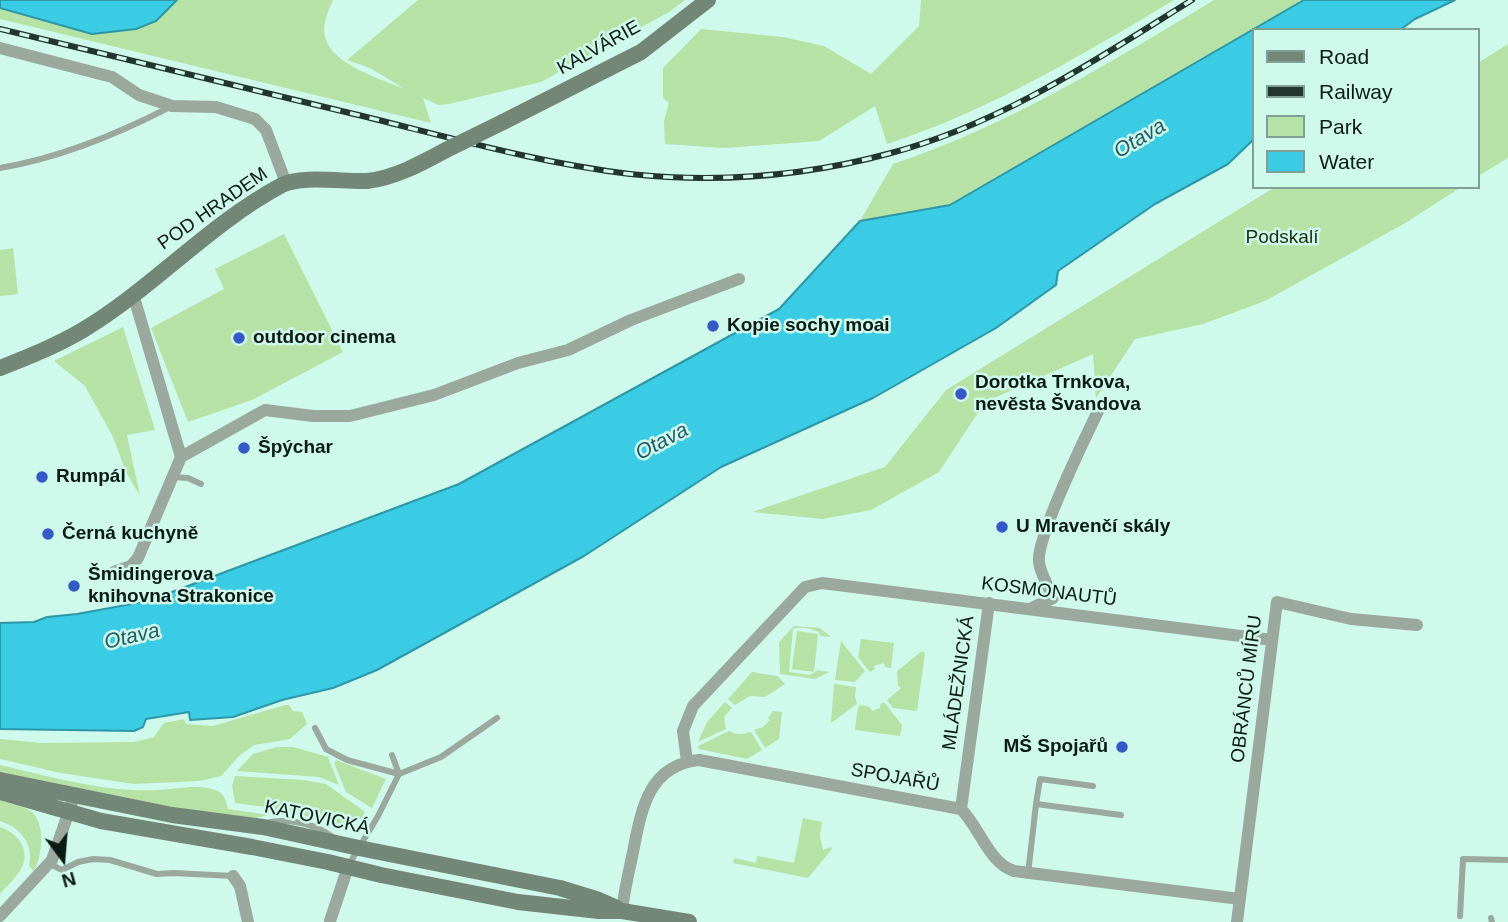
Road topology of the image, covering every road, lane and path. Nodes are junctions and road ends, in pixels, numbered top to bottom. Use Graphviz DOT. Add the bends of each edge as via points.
graph roads {
  1 [pos="708,0"];
  2 [pos="0,48"];
  3 [pos="172,106"];
  4 [pos="446,150"];
  5 [pos="0,168"];
  6 [pos="286,183"];
  7 [pos="739,279"];
  8 [pos="133,293"];
  9 [pos="0,368"];
  10 [pos="1101,405"];
  11 [pos="181,457"];
  12 [pos="173,477"];
  13 [pos="201,484"];
  14 [pos="114,572"];
  15 [pos="989,603"];
  16 [pos="1032,608"];
  17 [pos="1417,625"];
  18 [pos="1272,640"];
  19 [pos="496,718"];
  20 [pos="315,727"];
  21 [pos="392,755"];
  22 [pos="687,761"];
  23 [pos="399,774"];
  24 [pos="0,780"];
  25 [pos="1093,786"];
  26 [pos="0,792"];
  27 [pos="72,804"];
  28 [pos="1036,804"];
  29 [pos="961,809"];
  30 [pos="1121,815"];
  31 [pos="359,848"];
  32 [pos="1508,860"];
  33 [pos="50,864"];
  34 [pos="348,866"];
  35 [pos="1028,874"];
  36 [pos="233,876"];
  37 [pos="1240,899"];
  38 [pos="622,911"];
  39 [pos="0,916"];
  40 [pos="1460,916"];
  41 [pos="248,922"];
  42 [pos="328,922"];
  43 [pos="689,922"];
  44 [pos="1237,922"];
  1 -- 4 [label="main road, KALVÁRIE, bridge" via="640,52"];
  2 -- 3 [label="street" via="112,77 139,95"];
  3 -- 5 [label="lane" via="133,126 45,158"];
  3 -- 6 [label="street" via="216,107 255,119 266,130"];
  4 -- 6 [label="main road, POD HRADEM" via="409,169 369,181"];
  6 -- 8 [label="main road, POD HRADEM" via="250,203"];
  7 -- 11 [label="street" via="631,320 568,350 518,363 434,395 350,416 265,410"];
  8 -- 9 [label="main road, POD HRADEM" via="84,330"];
  8 -- 11 [label="street"];
  10 -- 16 [label="street" via="1045,532 1039,561 1054,598"];
  11 -- 12 [label="street"];
  12 -- 13 [label="lane"];
  12 -- 14 [label="street" via="138,558"];
  15 -- 16 [label="street, KOSMONAUTŮ"];
  15 -- 22 [label="street, KOSMONAUTŮ" via="822,583 804,587 693,706 683,731"];
  15 -- 29 [label="street, MLÁDEŽNICKÁ"];
  16 -- 18 [label="street, KOSMONAUTŮ"];
  17 -- 18 [label="street, OBRÁNCŮ MÍRU" via="1352,619 1277,602"];
  18 -- 37 [label="street, OBRÁNCŮ MÍRU"];
  19 -- 23 [label="lane" via="441,757"];
  20 -- 23 [label="lane" via="327,749 347,760"];
  21 -- 23 [label="lane"];
  22 -- 29 [label="street, SPOJAŘŮ" via="710,761"];
  22 -- 38 [label="street" via="661,775 646,799"];
  23 -- 31 [label="lane"];
  24 -- 27 [label="main road, KATOVICKÁ"];
  25 -- 28 [label="lane" via="1040,779"];
  26 -- 27 [label="main road, KATOVICKÁ"];
  27 -- 31 [label="main road, KATOVICKÁ" via="255,825"];
  27 -- 33 [label="street"];
  27 -- 34 [label="main road, KATOVICKÁ" via="127,826"];
  28 -- 30 [label="lane"];
  28 -- 35 [label="lane"];
  29 -- 35 [label="street, SPOJAŘŮ" via="1002,865"];
  31 -- 34 [label="lane"];
  31 -- 38 [label="main road, KATOVICKÁ" via="560,888"];
  32 -- 40 [label="lane" via="1463,859"];
  33 -- 36 [label="lane" via="62,870 78,862 110,860 157,874"];
  33 -- 39 [label="street"];
  34 -- 38 [label="main road, KATOVICKÁ" via="519,902"];
  34 -- 42 [label="street"];
  35 -- 37 [label="street, SPOJAŘŮ"];
  36 -- 41 [label="street" via="240,886"];
  37 -- 44 [label="street, OBRÁNCŮ MÍRU"];
  38 -- 43 [label="main road, KATOVICKÁ"];
}
